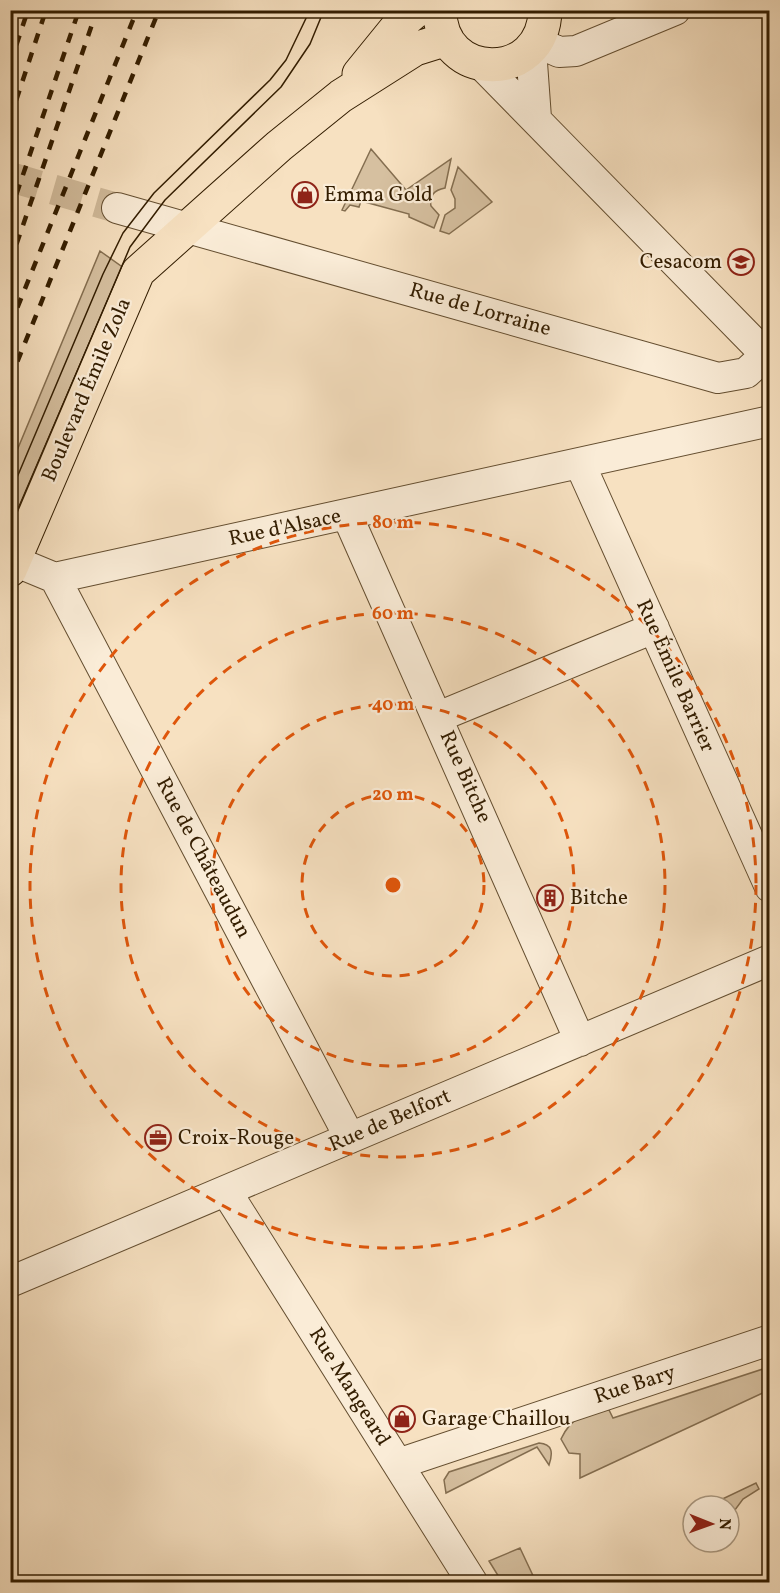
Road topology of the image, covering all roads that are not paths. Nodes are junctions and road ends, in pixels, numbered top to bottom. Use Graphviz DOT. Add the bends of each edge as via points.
graph roads {
  1 [pos="417,10"];
  2 [pos="546,10"];
  3 [pos="675,10"];
  4 [pos="444,25"];
  5 [pos="534,45"];
  6 [pos="483,65"];
  7 [pos="341,96"];
  8 [pos="536,118"];
  9 [pos="117,208"];
  10 [pos="188,228"];
  11 [pos="768,357"];
  12 [pos="770,421"];
  13 [pos="580,464"];
  14 [pos="346,515"];
  15 [pos="12,566"];
  16 [pos="55,578"];
  17 [pos="654,628"];
  18 [pos="438,717"];
  19 [pos="770,887"];
  20 [pos="770,960"];
  21 [pos="580,1041"];
  22 [pos="350,1138"];
  23 [pos="226,1191"];
  24 [pos="10,1282"];
  25 [pos="770,1340"];
  26 [pos="398,1464"];
  27 [pos="472,1582"];
  1 -- 7 [label="main road" via="398,26"];
  2 -- 5 [label="main road" via="544,26"];
  3 -- 5 [label="street" via="576,51 559,52"];
  4 -- 6 [label="main road" via="459,53"];
  4 -- 7 [label="main road" via="415,49"];
  5 -- 6 [label="main road" via="509,63"];
  5 -- 8 [label="street"];
  6 -- 8 [label="street"];
  7 -- 10 [label="main road, Boulevard Émile Zola"];
  8 -- 11 [label="street"];
  9 -- 10 [label="street, Rue de Lorraine"];
  10 -- 11 [label="street, Rue de Lorraine" via="718,378 746,373"];
  10 -- 15 [label="main road, Boulevard Émile Zola" via="138,272"];
  12 -- 13 [label="street, Rue d'Alsace"];
  13 -- 14 [label="street, Rue d'Alsace"];
  13 -- 17 [label="street, Rue Émile Barrier"];
  14 -- 16 [label="street, Rue d'Alsace"];
  14 -- 18 [label="street, Rue Bitche"];
  15 -- 16 [label="street"];
  16 -- 22 [label="street, Rue de Châteaudun"];
  17 -- 18 [label="street"];
  17 -- 19 [label="street, Rue Émile Barrier"];
  18 -- 21 [label="street, Rue Bitche"];
  20 -- 21 [label="street, Rue de Belfort"];
  21 -- 22 [label="street, Rue de Belfort"];
  22 -- 23 [label="street, Rue de Belfort"];
  23 -- 24 [label="street, Rue de Belfort"];
  23 -- 26 [label="street, Rue Mangeard"];
  25 -- 26 [label="street, Rue Bary"];
  26 -- 27 [label="street, Rue Mangeard"];
}
